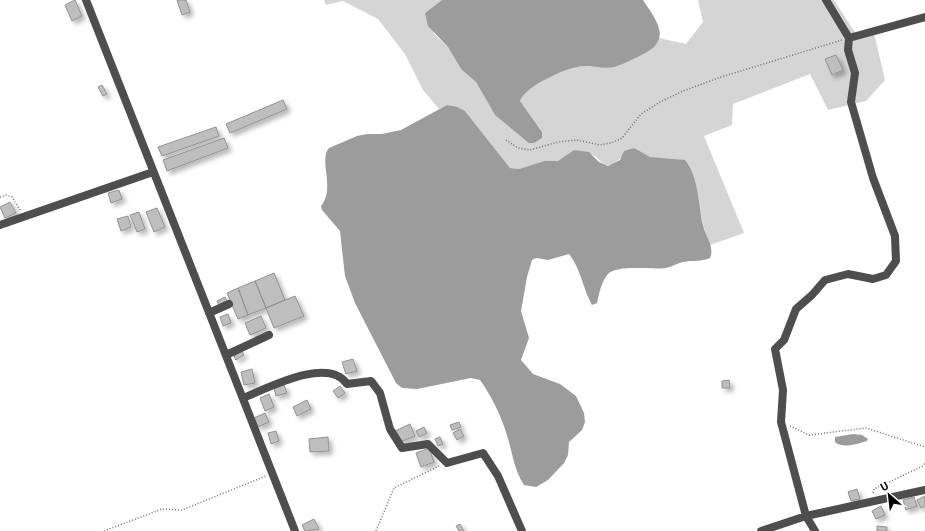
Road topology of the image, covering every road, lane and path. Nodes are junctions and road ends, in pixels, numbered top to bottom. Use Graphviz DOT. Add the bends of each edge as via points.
graph roads {
  1 [pos="86,0"];
  2 [pos="826,0"];
  3 [pos="925,17"];
  4 [pos="849,38"];
  5 [pos="506,140"];
  6 [pos="153,172"];
  7 [pos="0,198"];
  8 [pos="24,216"];
  9 [pos="0,225"];
  10 [pos="229,304"];
  11 [pos="209,313"];
  12 [pos="268,335"];
  13 [pos="226,355"];
  14 [pos="243,398"];
  15 [pos="781,422"];
  16 [pos="925,447"];
  17 [pos="447,462"];
  18 [pos="925,462"];
  19 [pos="273,473"];
  20 [pos="925,490"];
  21 [pos="871,502"];
  22 [pos="806,516"];
  23 [pos="104,531"];
  24 [pos="295,531"];
  25 [pos="376,531"];
  26 [pos="522,531"];
  27 [pos="761,531"];
  28 [pos="815,531"];
  1 -- 6 [label="street"];
  2 -- 4 [label="street"];
  3 -- 4 [label="street"];
  4 -- 5 [label="path" via="683,91 641,114 622,138 614,142 600,145 577,140 530,150 518,148"];
  4 -- 15 [label="street" via="848,50 855,73 851,102 873,178 895,236 896,261 886,275 873,279 848,274 825,280 796,309 784,340 775,349 783,390"];
  6 -- 8 [label="street"];
  6 -- 11 [label="street"];
  7 -- 8 [label="path" via="6,195 12,197"];
  8 -- 9 [label="street"];
  10 -- 11 [label="street"];
  11 -- 13 [label="street"];
  12 -- 13 [label="street"];
  13 -- 14 [label="street"];
  14 -- 17 [label="street" via="318,371 342,377 346,384 371,381 380,393 390,429 402,448 428,444"];
  14 -- 19 [label="street"];
  15 -- 16 [label="path" via="809,435 866,428"];
  15 -- 22 [label="street"];
  17 -- 25 [label="path" via="394,488"];
  17 -- 26 [label="street" via="483,453 498,476"];
  18 -- 21 [label="path" via="923,466 874,490"];
  19 -- 23 [label="path" via="182,510 162,509"];
  19 -- 24 [label="street"];
  20 -- 21 [label="street"];
  21 -- 22 [label="street"];
  22 -- 27 [label="street"];
  22 -- 28 [label="street"];
}
